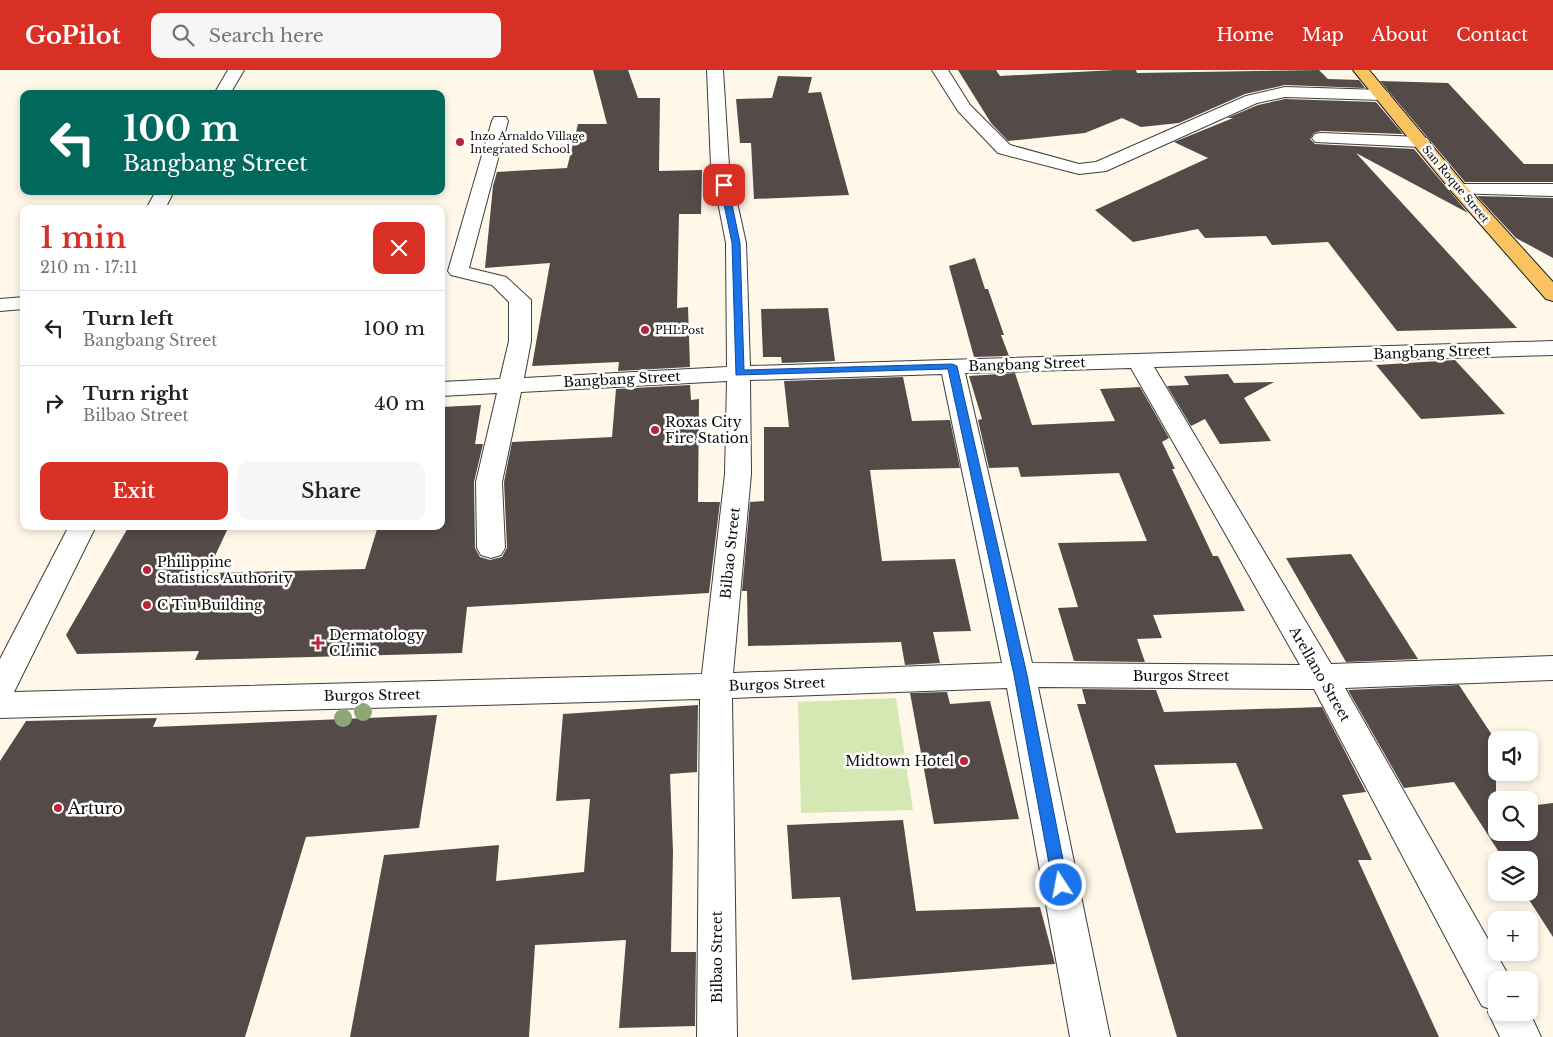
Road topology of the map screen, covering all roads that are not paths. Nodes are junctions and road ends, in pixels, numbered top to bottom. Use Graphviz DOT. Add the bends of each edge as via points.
graph roads {
  1 [pos="236,70"];
  2 [pos="715,70"];
  3 [pos="940,70"];
  4 [pos="1361,70"];
  5 [pos="224,90"];
  6 [pos="1382,95"];
  7 [pos="500,121"];
  8 [pos="1321,138"];
  9 [pos="1421,142"];
  10 [pos="1459,189"];
  11 [pos="1553,190"];
  12 [pos="1553,295"];
  13 [pos="20,303"];
  14 [pos="0,305"];
  15 [pos="1553,348"];
  16 [pos="1138,360"];
  17 [pos="952,366"];
  18 [pos="739,373"];
  19 [pos="510,384"];
  20 [pos="445,389"];
  21 [pos="81,530"];
  22 [pos="491,548"];
  23 [pos="1553,668"];
  24 [pos="1020,675"];
  25 [pos="1323,677"];
  26 [pos="716,686"];
  27 [pos="0,689"];
  28 [pos="0,705"];
  29 [pos="1488,977"];
  30 [pos="1513,1021"];
  31 [pos="717,1037"];
  32 [pos="1090,1037"];
  33 [pos="1521,1037"];
  1 -- 5 [label="street"];
  2 -- 18 [label="street, Bilbao Street" via="720,166 736,243"];
  3 -- 6 [label="street" via="964,108 1004,149 1079,169 1100,167 1252,99 1285,92"];
  4 -- 6 [label="main road, San Roque Street"];
  6 -- 9 [label="main road, San Roque Street"];
  7 -- 19 [label="street" via="458,271 499,281 520,300 520,341"];
  8 -- 9 [label="street"];
  9 -- 10 [label="main road, San Roque Street"];
  10 -- 11 [label="street"];
  10 -- 12 [label="main road, San Roque Street"];
  13 -- 14 [label="street"];
  15 -- 16 [label="street, Bangbang Street"];
  16 -- 17 [label="street, Bangbang Street"];
  16 -- 25 [label="street, Arellano Street"];
  17 -- 18 [label="street, Bangbang Street"];
  17 -- 24 [label="street"];
  18 -- 19 [label="street, Bangbang Street"];
  18 -- 26 [label="street, Bilbao Street" via="738,474"];
  19 -- 20 [label="street, Bangbang Street"];
  19 -- 22 [label="street" via="489,482"];
  21 -- 27 [label="street"];
  23 -- 25 [label="street, Burgos Street"];
  24 -- 25 [label="street, Burgos Street"];
  24 -- 26 [label="street, Burgos Street"];
  24 -- 32 [label="street"];
  25 -- 29 [label="street, Arellano Street"];
  26 -- 28 [label="street, Burgos Street"];
  26 -- 31 [label="street, Bilbao Street"];
  30 -- 33 [label="street"];
}
